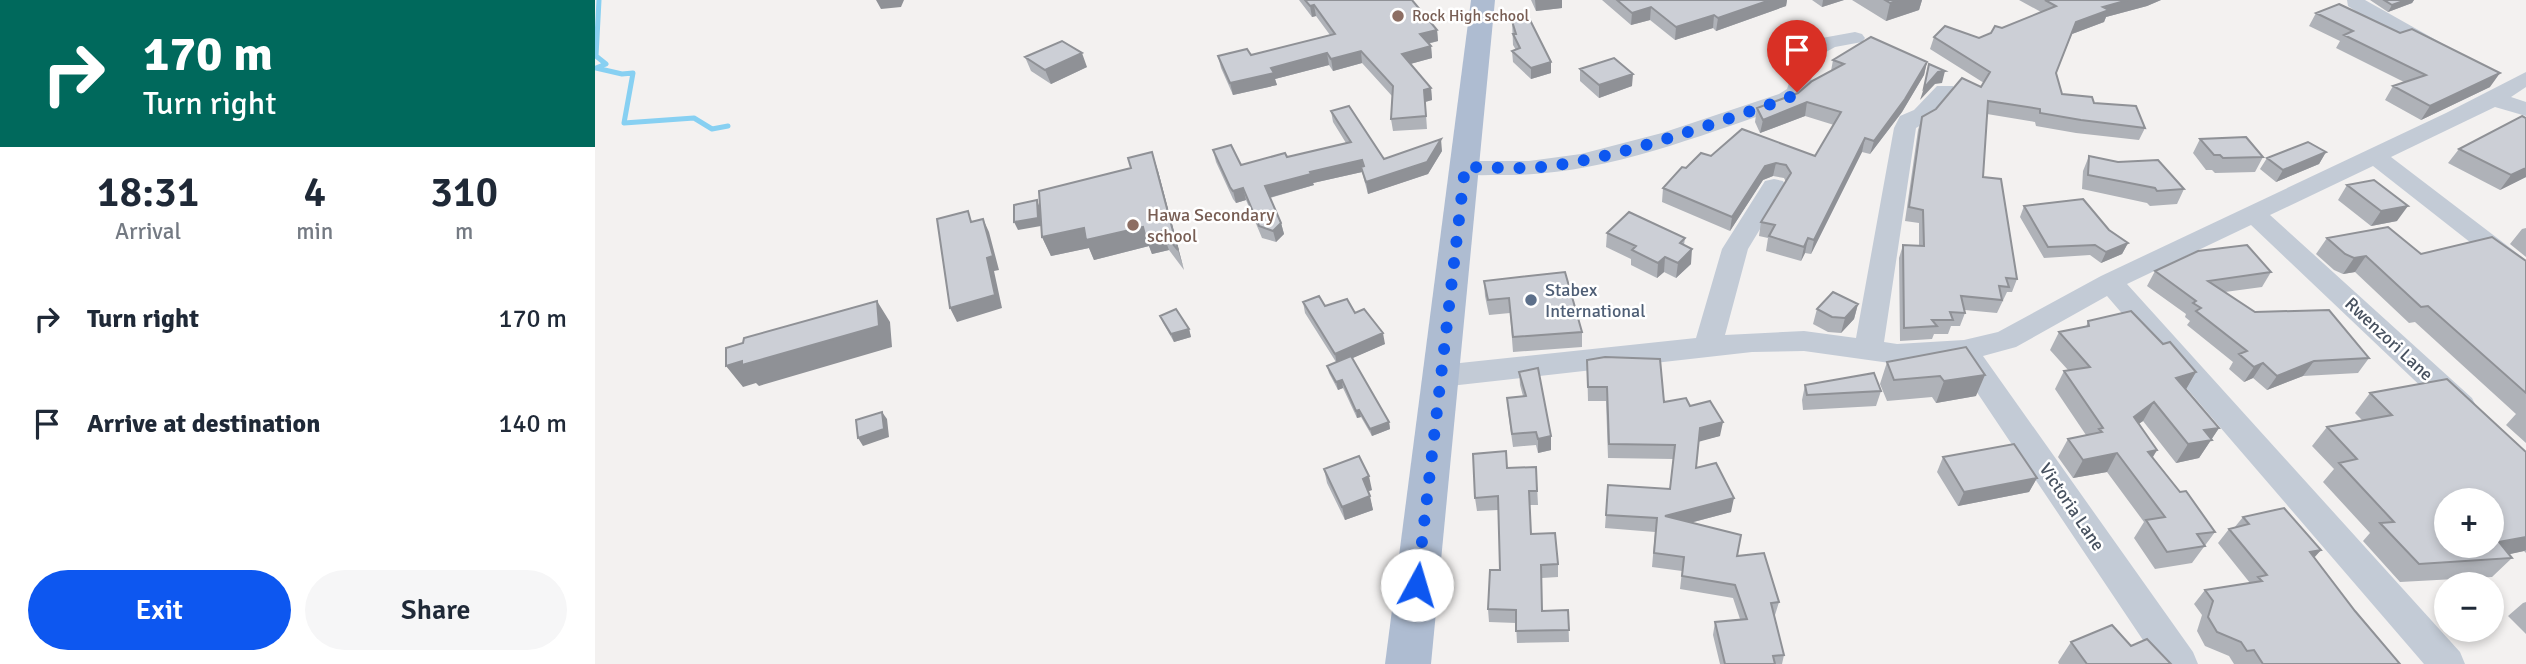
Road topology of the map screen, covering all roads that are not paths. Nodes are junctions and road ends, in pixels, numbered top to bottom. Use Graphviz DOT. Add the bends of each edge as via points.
graph roads {
  1 [pos="1483,0"];
  2 [pos="2355,2"];
  3 [pos="1855,38"];
  4 [pos="2454,57"];
  5 [pos="2505,84"];
  6 [pos="1945,91"];
  7 [pos="2526,109"];
  8 [pos="2374,155"];
  9 [pos="1465,167"];
  10 [pos="1774,186"];
  11 [pos="2253,213"];
  12 [pos="2526,273"];
  13 [pos="2110,282"];
  14 [pos="1708,347"];
  15 [pos="1964,350"];
  16 [pos="1868,351"];
  17 [pos="1441,376"];
  18 [pos="2486,428"];
  19 [pos="1408,664"];
  20 [pos="2180,664"];
  21 [pos="2447,664"];
  1 -- 9 [label="main road"];
  2 -- 4 [label="street"];
  3 -- 9 [label="street" via="1829,42 1807,54 1797,92 1787,99 1675,137 1549,166"];
  5 -- 7 [label="street"];
  5 -- 8 [label="street"];
  6 -- 16 [label="street" via="1905,128"];
  8 -- 11 [label="street"];
  8 -- 12 [label="street"];
  9 -- 17 [label="main road"];
  10 -- 14 [label="street" via="1735,249"];
  11 -- 13 [label="street"];
  11 -- 18 [label="street, Rwenzori Lane"];
  13 -- 15 [label="street" via="2006,340"];
  13 -- 21 [label="street"];
  14 -- 16 [label="street" via="1804,341"];
  14 -- 17 [label="street"];
  15 -- 16 [label="street"];
  15 -- 20 [label="street, Victoria Lane"];
  17 -- 19 [label="main road"];
}
